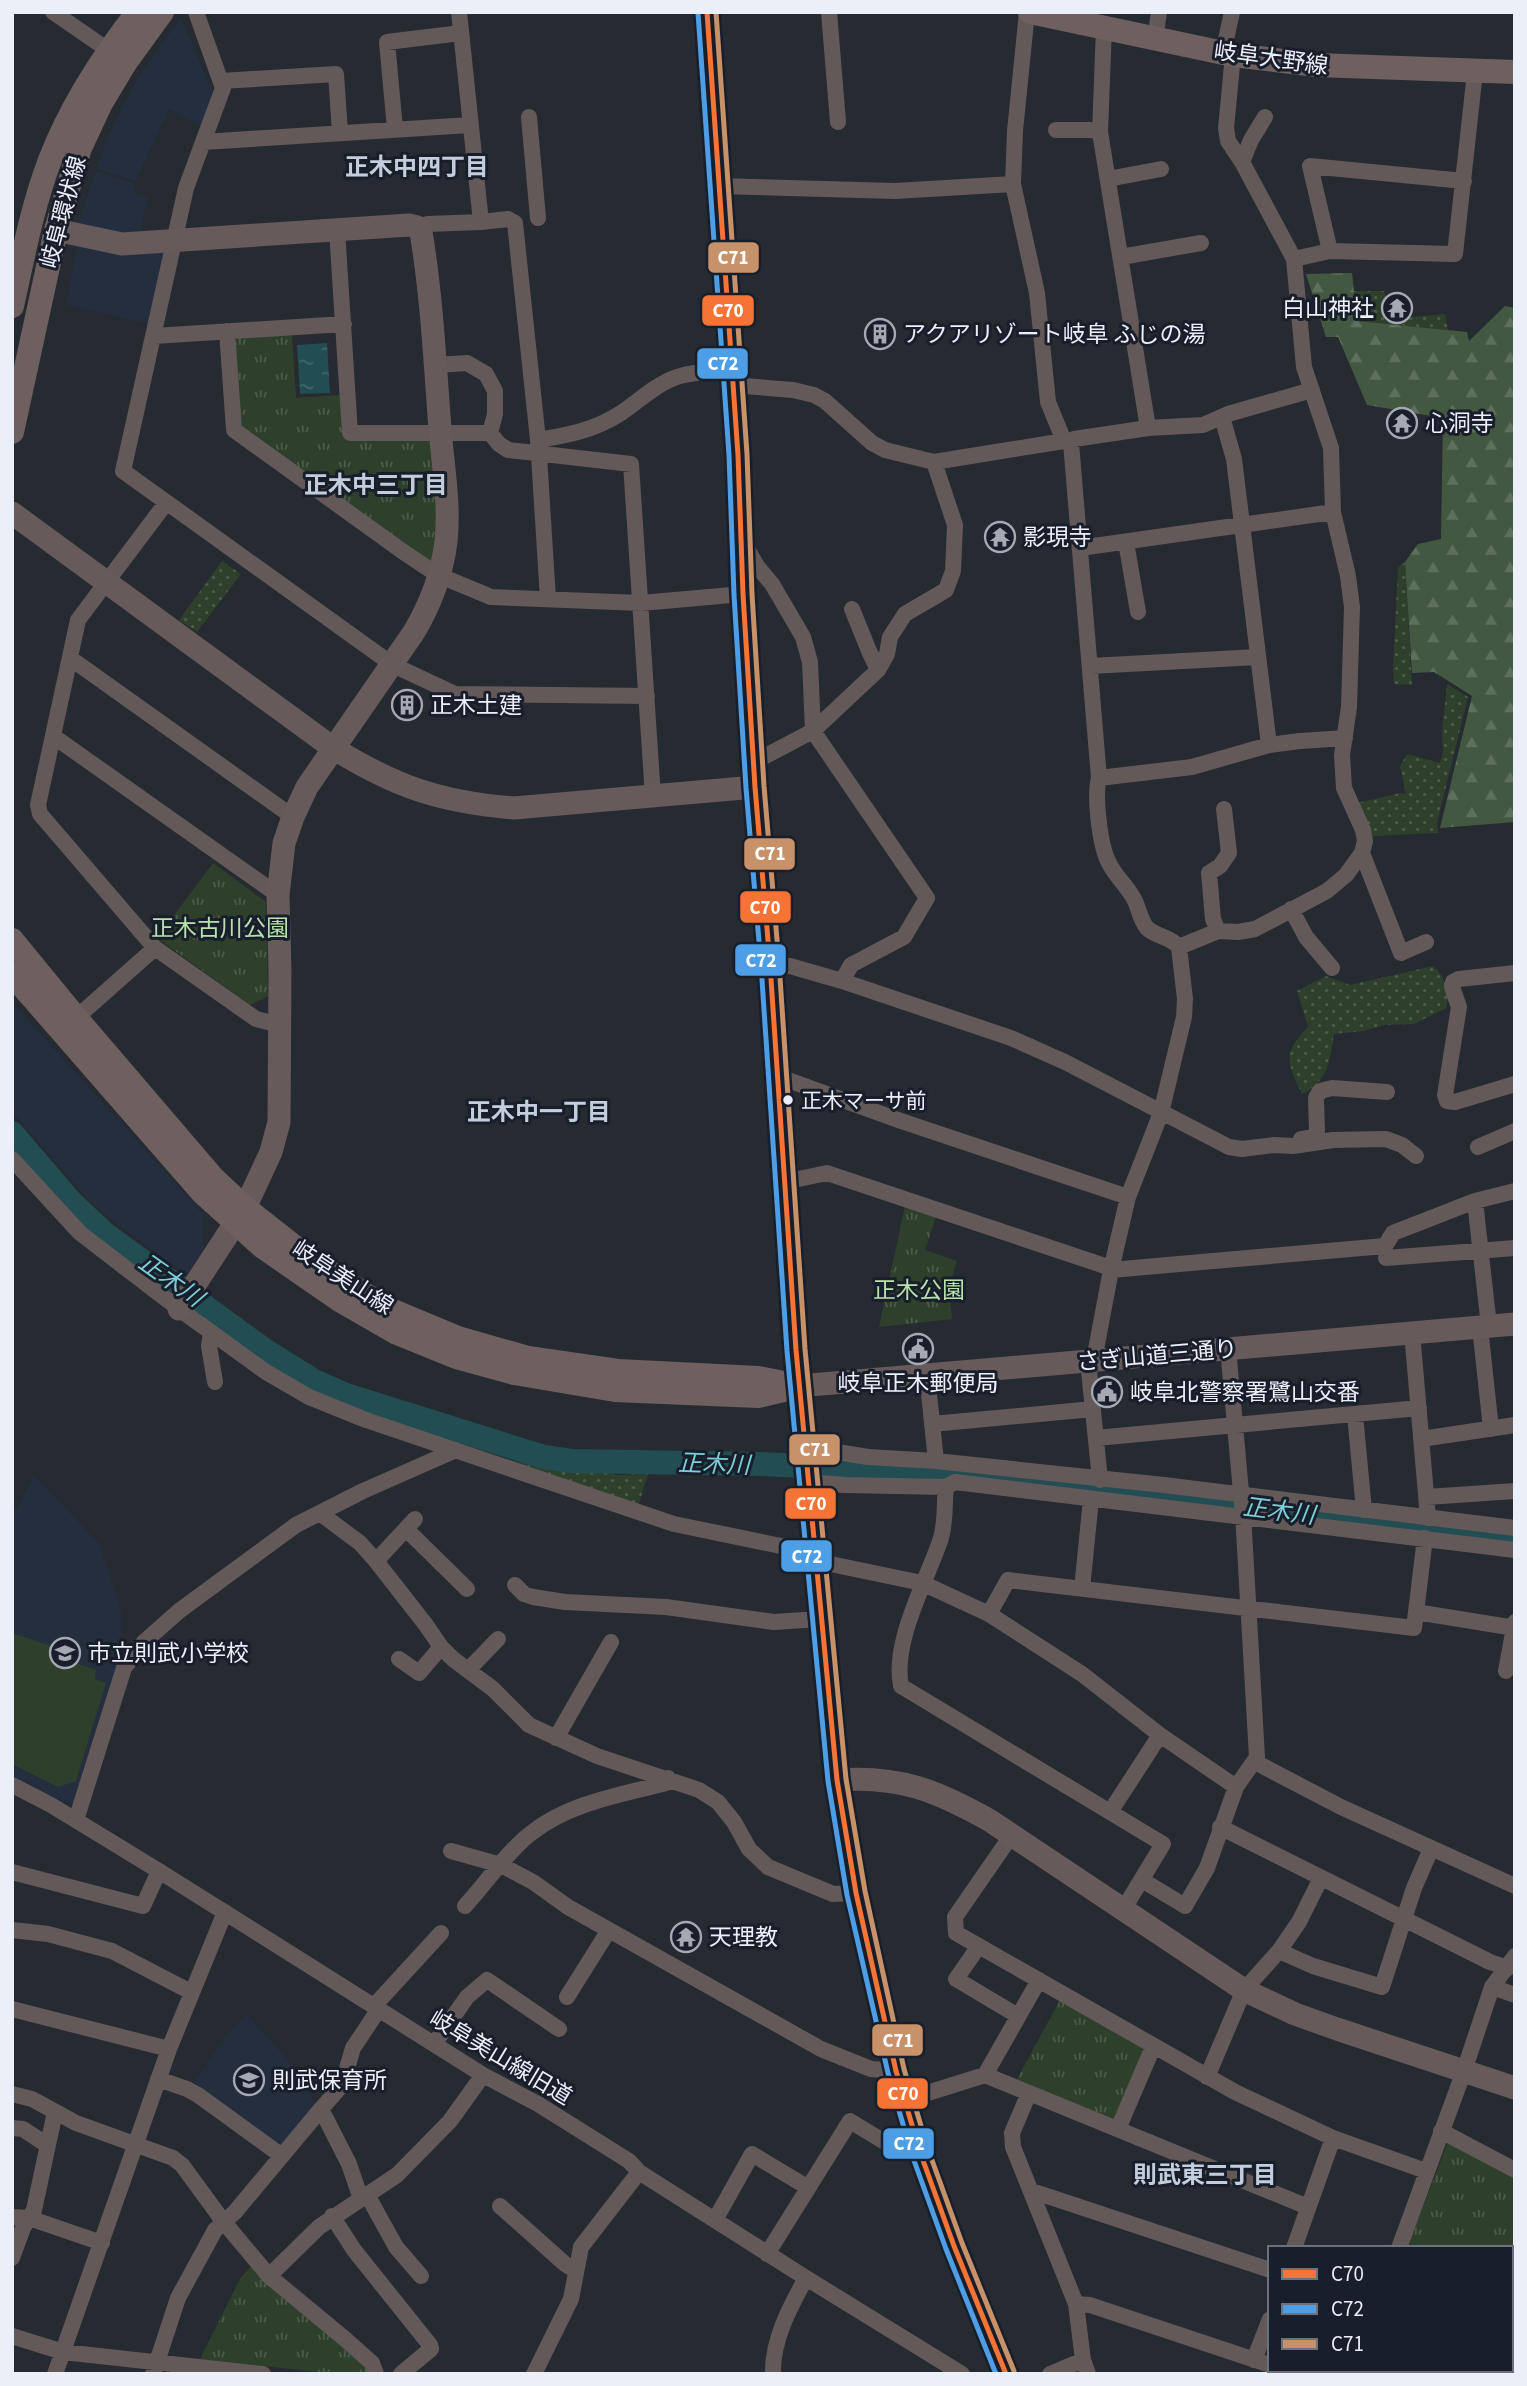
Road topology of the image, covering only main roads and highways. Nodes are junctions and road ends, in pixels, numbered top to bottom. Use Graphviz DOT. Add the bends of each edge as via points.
graph roads {
  1 [pos="138,12"];
  2 [pos="162,12"];
  3 [pos="1029,12"];
  4 [pos="1515,72"];
  5 [pos="18,253"];
  6 [pos="12,306"];
  7 [pos="12,432"];
  8 [pos="12,940"];
  9 [pos="12,974"];
  10 [pos="241,1216"];
  11 [pos="1006,2374"];
  1 -- 5 [label="main road, 岐阜環状線" via="108,50 67,121"];
  2 -- 7 [label="main road, 岐阜環状線" via="125,63 80,148 56,230"];
  3 -- 4 [label="main road, 岐阜大野線" via="1228,54 1316,65"];
  5 -- 6 [label="main road, 岐阜環状線"];
  8 -- 10 [label="main road, 岐阜美山線"];
  9 -- 10 [label="main road, 岐阜美山線" via="203,1193"];
  10 -- 11 [label="main road, 岐阜美山線" via="386,1308 458,1338 528,1358 618,1371 758,1378 799,1386 838,1780 856,1893 918,2147"];
}
